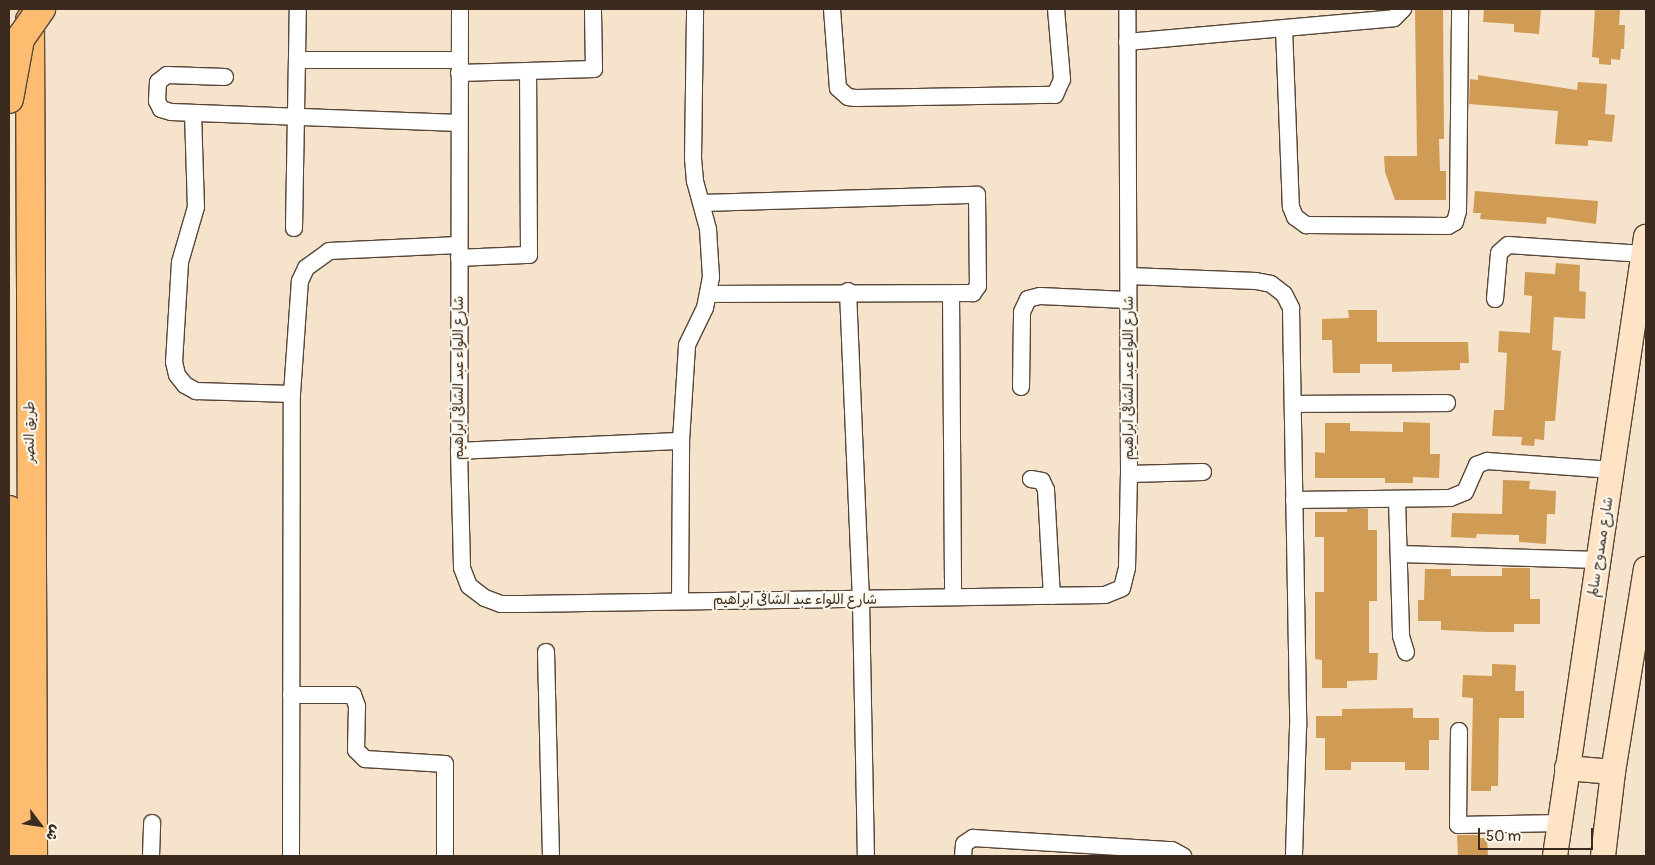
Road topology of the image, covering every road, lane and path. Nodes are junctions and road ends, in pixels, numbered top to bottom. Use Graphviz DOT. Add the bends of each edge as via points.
graph roads {
  1 [pos="30,9"];
  2 [pos="41,9"];
  3 [pos="298,9"];
  4 [pos="460,9"];
  5 [pos="593,9"];
  6 [pos="694,9"];
  7 [pos="832,9"];
  8 [pos="1056,9"];
  9 [pos="1127,9"];
  10 [pos="1403,9"];
  11 [pos="1460,9"];
  12 [pos="1284,28"];
  13 [pos="1127,42"];
  14 [pos="298,60"];
  15 [pos="459,66"];
  16 [pos="528,72"];
  17 [pos="225,77"];
  18 [pos="9,99"];
  19 [pos="193,113"];
  20 [pos="298,117"];
  21 [pos="459,123"];
  22 [pos="702,203"];
  23 [pos="294,228"];
  24 [pos="1645,245"];
  25 [pos="459,252"];
  26 [pos="30,273"];
  27 [pos="1129,276"];
  28 [pos="848,292"];
  29 [pos="9,294"];
  30 [pos="709,294"];
  31 [pos="950,294"];
  32 [pos="1495,299"];
  33 [pos="1127,300"];
  34 [pos="1021,387"];
  35 [pos="292,394"];
  36 [pos="1447,403"];
  37 [pos="1294,404"];
  38 [pos="681,441"];
  39 [pos="459,451"];
  40 [pos="1612,470"];
  41 [pos="1204,472"];
  42 [pos="9,473"];
  43 [pos="1129,474"];
  44 [pos="1031,479"];
  45 [pos="1397,498"];
  46 [pos="1294,500"];
  47 [pos="20,504"];
  48 [pos="1399,554"];
  49 [pos="1599,560"];
  50 [pos="1646,569"];
  51 [pos="1052,596"];
  52 [pos="953,597"];
  53 [pos="680,600"];
  54 [pos="861,600"];
  55 [pos="546,652"];
  56 [pos="1406,652"];
  57 [pos="291,695"];
  58 [pos="1459,731"];
  59 [pos="1567,768"];
  60 [pos="1613,772"];
  61 [pos="152,823"];
  62 [pos="1560,823"];
  63 [pos="12,856"];
  64 [pos="33,856"];
  65 [pos="151,856"];
  66 [pos="291,856"];
  67 [pos="446,856"];
  68 [pos="551,856"];
  69 [pos="866,856"];
  70 [pos="964,856"];
  71 [pos="1183,856"];
  72 [pos="1294,856"];
  73 [pos="1555,856"];
  74 [pos="1603,856"];
  1 -- 26 [label="highway, طريق النصر"];
  2 -- 18 [label="highway, bridge" via="20,39"];
  3 -- 14 [label="street"];
  4 -- 15 [label="street, شارع اللواء عبد الشافى ابراهيم"];
  5 -- 16 [label="street" via="594,69"];
  6 -- 22 [label="street" via="693,159"];
  7 -- 8 [label="street" via="838,88 848,97 874,98 1055,95 1060,91 1062,79"];
  9 -- 13 [label="street, شارع اللواء عبد الشافى ابراهيم"];
  10 -- 12 [label="street" via="1394,18"];
  11 -- 12 [label="street" via="1458,211 1455,222 1448,226 1306,225 1294,217"];
  12 -- 13 [label="street"];
  13 -- 27 [label="street, شارع اللواء عبد الشافى ابراهيم"];
  14 -- 15 [label="street"];
  14 -- 20 [label="street"];
  15 -- 16 [label="street"];
  15 -- 21 [label="street, شارع اللواء عبد الشافى ابراهيم"];
  16 -- 25 [label="street" via="529,256"];
  17 -- 19 [label="street" via="172,75 162,78 156,96 162,109"];
  19 -- 20 [label="street"];
  19 -- 35 [label="street" via="196,207 180,262 174,362 177,375 196,391"];
  20 -- 21 [label="street"];
  20 -- 23 [label="street"];
  21 -- 25 [label="street, شارع اللواء عبد الشافى ابراهيم"];
  22 -- 30 [label="street" via="708,229"];
  22 -- 31 [label="street" via="977,196 978,289 971,294"];
  24 -- 32 [label="street" via="1508,245 1499,253"];
  24 -- 40 [label="main road, شارع ممدوح سالم"];
  25 -- 35 [label="street" via="337,250 316,258 306,268 297,296"];
  25 -- 39 [label="street, شارع اللواء عبد الشافى ابراهيم"];
  26 -- 29 [label="highway" via="23,284"];
  26 -- 47 [label="highway, طريق النصر"];
  27 -- 33 [label="street, شارع اللواء عبد الشافى ابراهيم"];
  27 -- 37 [label="street" via="1256,281 1271,284 1284,294 1292,308"];
  28 -- 30 [label="street"];
  28 -- 31 [label="street"];
  28 -- 54 [label="street"];
  30 -- 38 [label="street" via="687,345"];
  31 -- 52 [label="street"];
  33 -- 34 [label="street" via="1040,296 1028,299 1022,312"];
  33 -- 43 [label="street, شارع اللواء عبد الشافى ابراهيم"];
  35 -- 57 [label="street"];
  36 -- 37 [label="street"];
  37 -- 46 [label="street"];
  38 -- 39 [label="street"];
  38 -- 53 [label="street"];
  39 -- 53 [label="street, شارع اللواء عبد الشافى ابراهيم" via="462,568 469,586 485,598 501,604"];
  40 -- 45 [label="street" via="1487,461 1477,465 1468,487 1459,496"];
  40 -- 49 [label="main road, شارع ممدوح سالم"];
  41 -- 43 [label="street"];
  42 -- 47 [label="highway" via="26,487"];
  43 -- 51 [label="street, شارع اللواء عبد الشافى ابراهيم" via="1128,568 1122,588 1105,595"];
  44 -- 51 [label="street" via="1042,481 1046,490"];
  45 -- 46 [label="street"];
  45 -- 48 [label="street"];
  46 -- 72 [label="street" via="1298,727"];
  47 -- 63 [label="highway"];
  47 -- 64 [label="highway, طريق النصر"];
  48 -- 49 [label="street"];
  48 -- 56 [label="street" via="1401,636"];
  49 -- 59 [label="main road, شارع ممدوح سالم"];
  50 -- 60 [label="main road"];
  51 -- 52 [label="street, شارع اللواء عبد الشافى ابراهيم"];
  52 -- 54 [label="street, شارع اللواء عبد الشافى ابراهيم"];
  53 -- 54 [label="street, شارع اللواء عبد الشافى ابراهيم"];
  54 -- 69 [label="street"];
  55 -- 68 [label="street"];
  57 -- 66 [label="street"];
  57 -- 67 [label="street" via="353,695 357,706 356,750 365,759 445,764"];
  58 -- 62 [label="street" via="1458,825"];
  59 -- 60 [label="main road"];
  59 -- 62 [label="main road, شارع ممدوح سالم"];
  60 -- 74 [label="main road"];
  61 -- 65 [label="street"];
  62 -- 73 [label="main road, شارع ممدوح سالم"];
  70 -- 71 [label="street" via="964,844 972,838 1172,850"];
}
